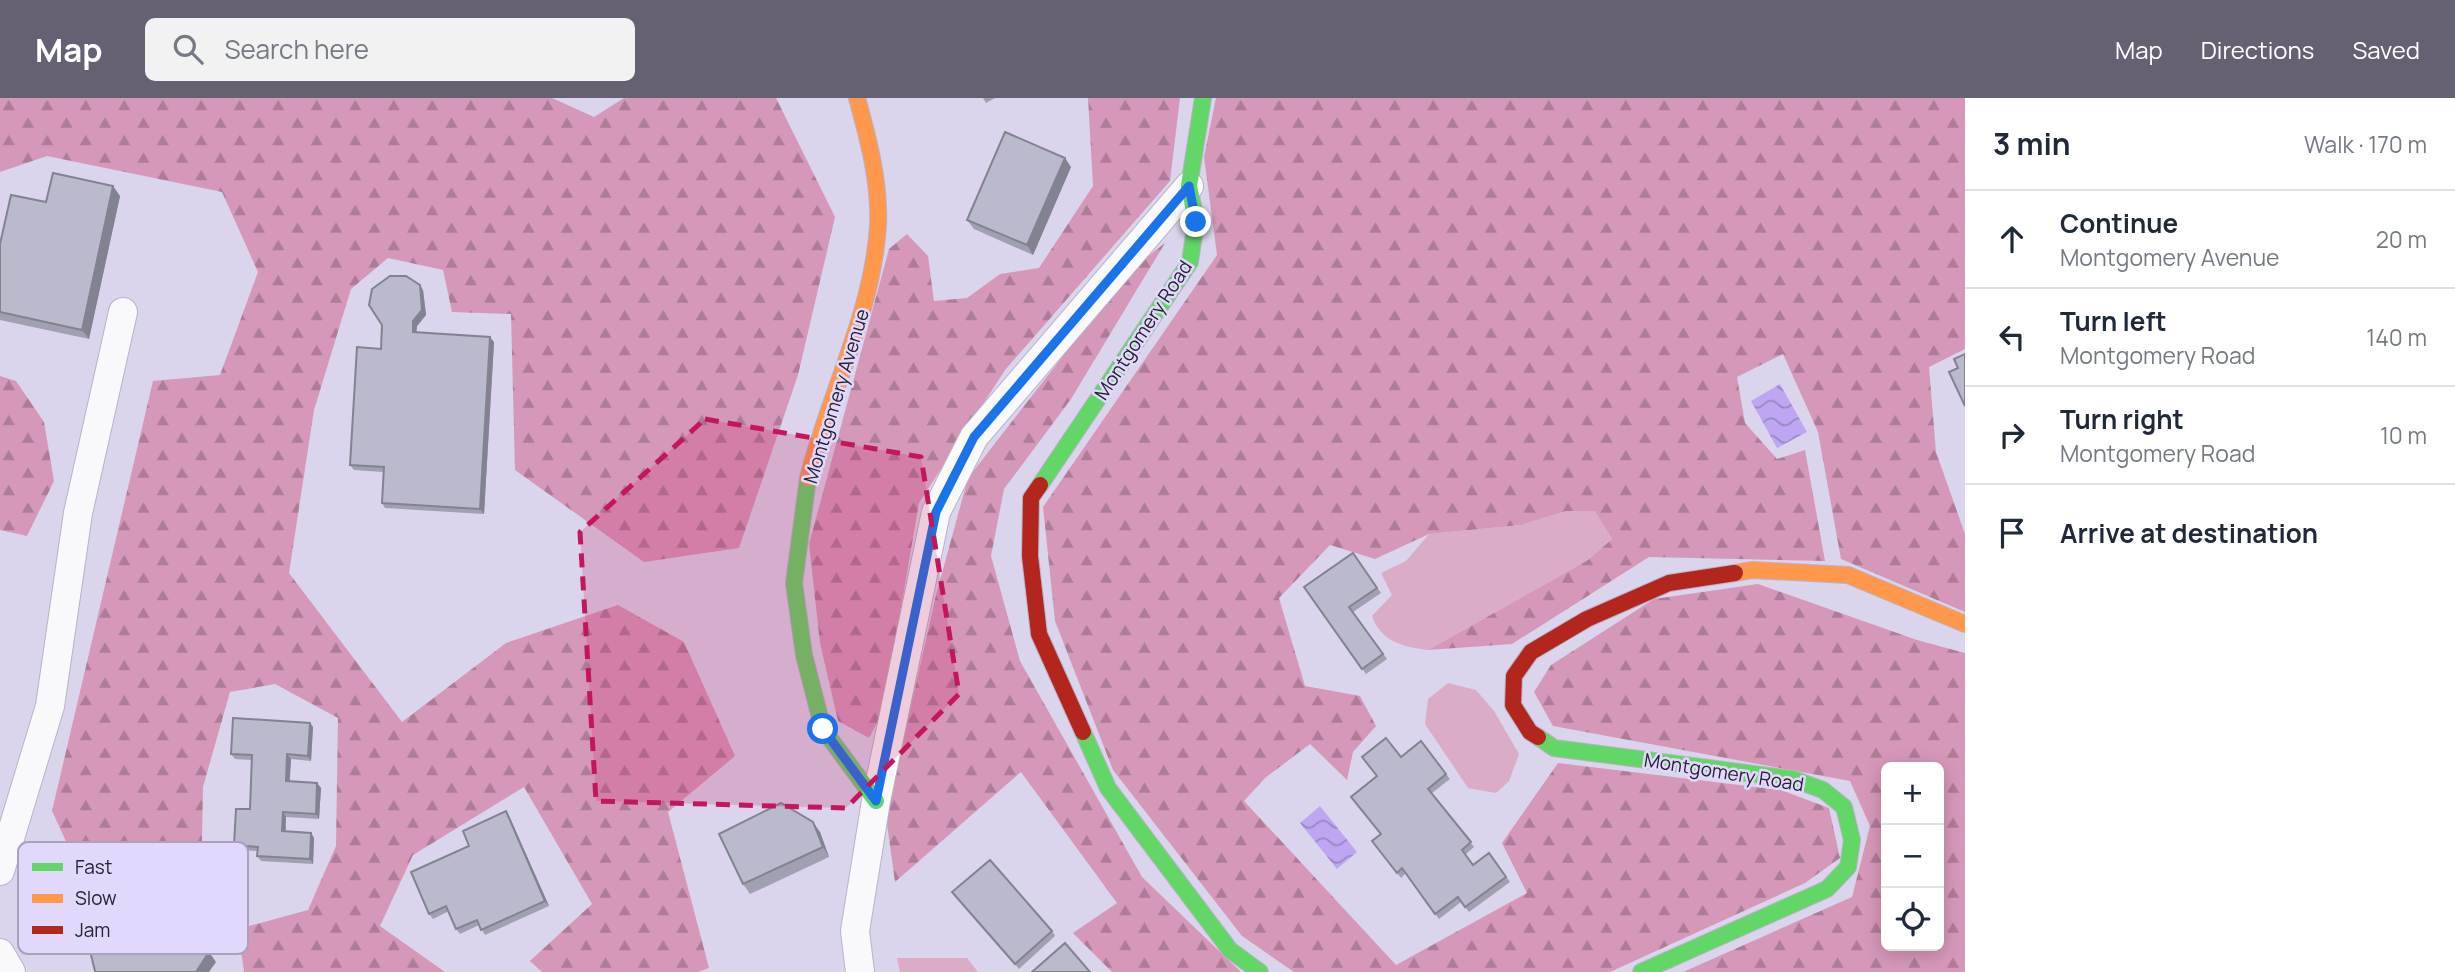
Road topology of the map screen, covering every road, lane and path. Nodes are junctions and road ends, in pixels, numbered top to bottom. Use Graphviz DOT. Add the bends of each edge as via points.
graph roads {
  1 [pos="858,98"];
  2 [pos="1203,98"];
  3 [pos="1189,186"];
  4 [pos="123,312"];
  5 [pos="1965,624"];
  6 [pos="876,801"];
  7 [pos="0,871"];
  8 [pos="0,953"];
  9 [pos="11,972"];
  10 [pos="860,972"];
  11 [pos="1260,972"];
  12 [pos="1641,972"];
  1 -- 6 [label="street, Montgomery Avenue" via="872,149 878,223 871,277 808,476 794,583 804,655 823,729"];
  2 -- 3 [label="street"];
  3 -- 6 [label="street" via="974,437 936,512"];
  3 -- 11 [label="street, Montgomery Road" via="1196,222 1190,262 1031,498 1030,556 1038,634 1108,788 1230,950"];
  4 -- 7 [label="street" via="78,513 50,706"];
  5 -- 12 [label="street, Montgomery Road" via="1848,575 1752,570 1669,583 1587,619 1531,652 1514,676 1513,705 1530,732 1554,748 1793,779 1823,790 1844,807 1852,839 1848,867 1828,889"];
  6 -- 10 [label="street" via="855,931"];
  8 -- 9 [label="street"];
}
